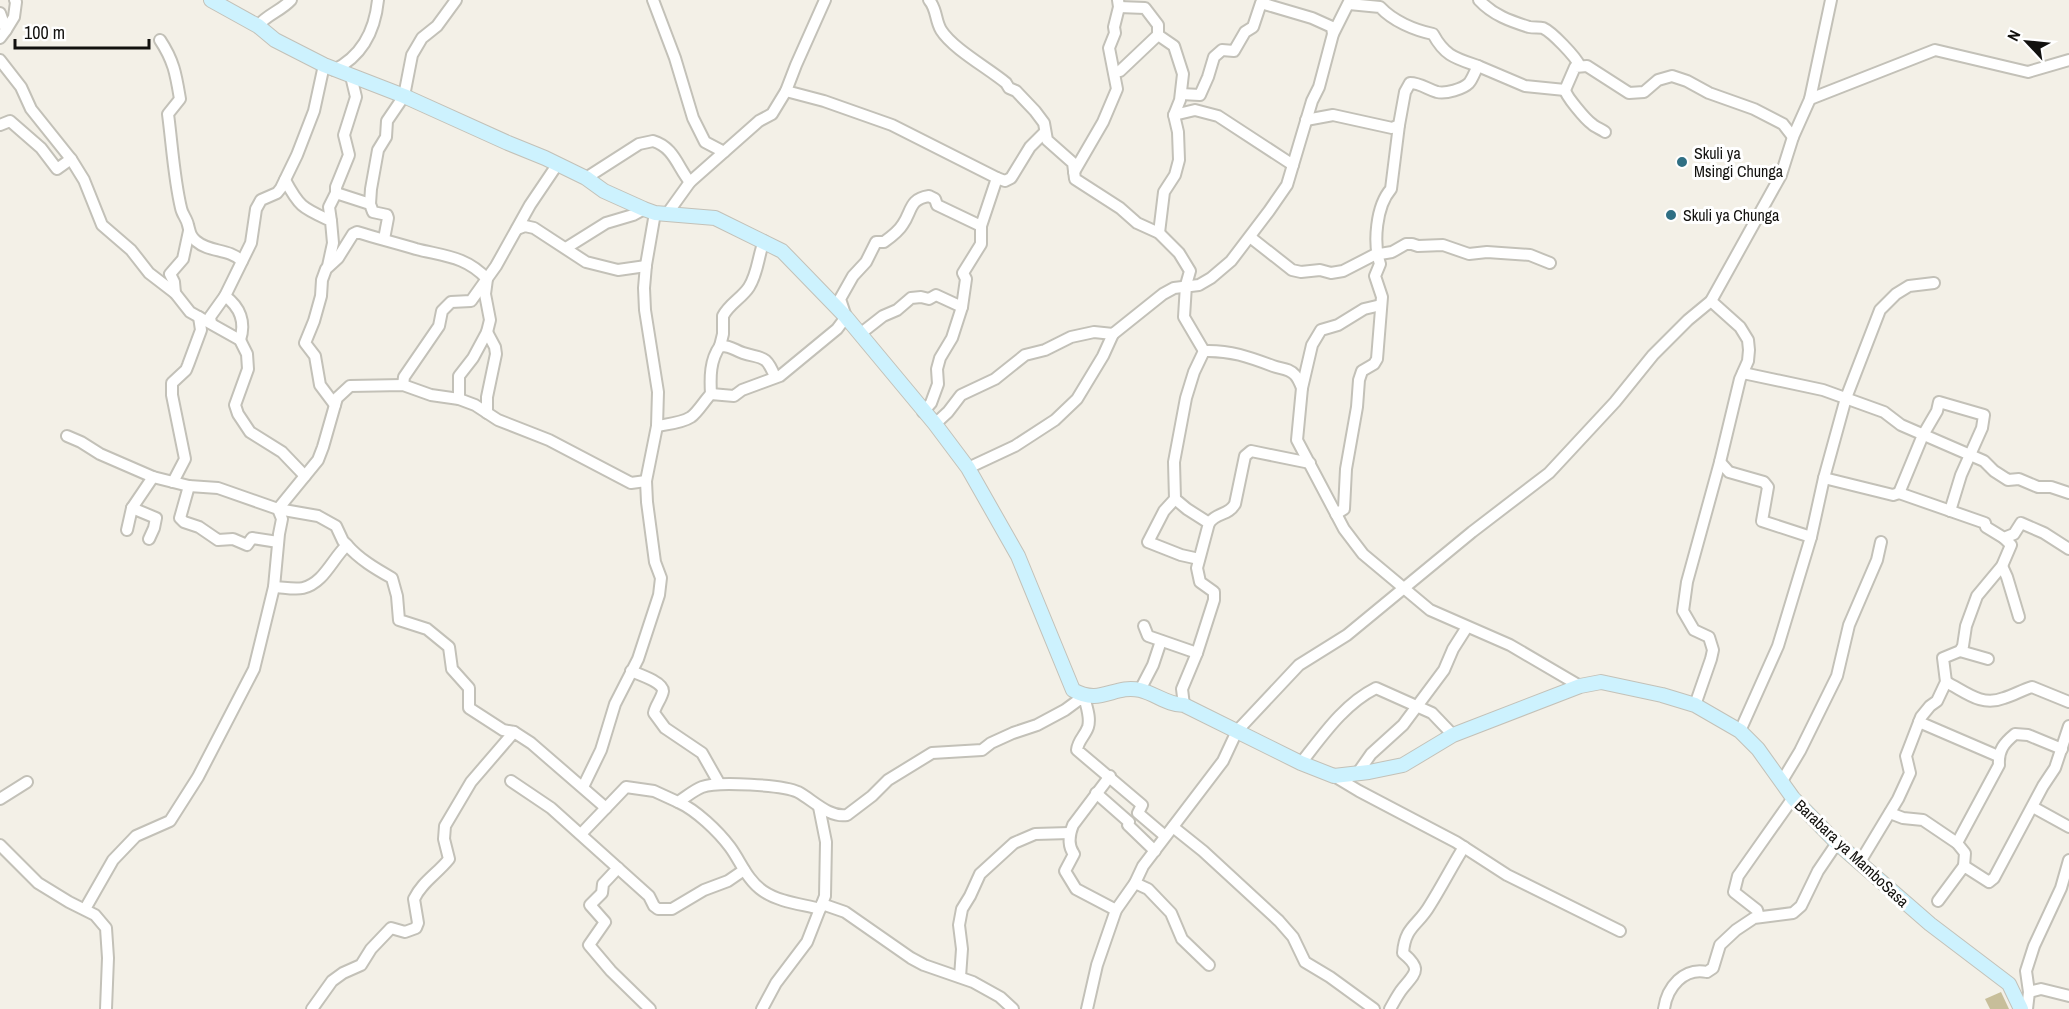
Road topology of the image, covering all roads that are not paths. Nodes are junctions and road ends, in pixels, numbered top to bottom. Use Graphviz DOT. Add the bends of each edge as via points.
graph roads {
  1 [pos="15,0"];
  2 [pos="211,0"];
  3 [pos="291,0"];
  4 [pos="378,0"];
  5 [pos="456,0"];
  6 [pos="653,0"];
  7 [pos="825,0"];
  8 [pos="929,0"];
  9 [pos="1479,0"];
  10 [pos="1831,0"];
  11 [pos="1349,2"];
  12 [pos="1118,3"];
  13 [pos="230,4"];
  14 [pos="1146,4"];
  15 [pos="0,14"];
  16 [pos="258,26"];
  17 [pos="3,34"];
  18 [pos="1333,34"];
  19 [pos="1158,35"];
  20 [pos="160,40"];
  21 [pos="0,60"];
  22 [pos="2069,60"];
  23 [pos="1478,66"];
  24 [pos="1580,66"];
  25 [pos="329,67"];
  26 [pos="1114,72"];
  27 [pos="351,76"];
  28 [pos="1564,90"];
  29 [pos="786,91"];
  30 [pos="1181,94"];
  31 [pos="404,96"];
  32 [pos="1810,99"];
  33 [pos="1174,115"];
  34 [pos="1306,120"];
  35 [pos="0,125"];
  36 [pos="1399,125"];
  37 [pos="1605,132"];
  38 [pos="1044,133"];
  39 [pos="1792,137"];
  40 [pos="724,152"];
  41 [pos="71,159"];
  42 [pos="557,165"];
  43 [pos="1293,165"];
  44 [pos="1074,172"];
  45 [pos="997,177"];
  46 [pos="586,178"];
  47 [pos="285,180"];
  48 [pos="690,182"];
  49 [pos="336,193"];
  50 [pos="370,204"];
  51 [pos="656,212"];
  52 [pos="331,220"];
  53 [pos="981,226"];
  54 [pos="517,229"];
  55 [pos="189,231"];
  56 [pos="1159,233"];
  57 [pos="1250,237"];
  58 [pos="384,239"];
  59 [pos="764,241"];
  60 [pos="566,248"];
  61 [pos="1377,255"];
  62 [pos="242,261"];
  63 [pos="1550,263"];
  64 [pos="328,266"];
  65 [pos="646,266"];
  66 [pos="487,279"];
  67 [pos="1934,283"];
  68 [pos="1186,285"];
  69 [pos="175,293"];
  70 [pos="225,296"];
  71 [pos="1711,301"];
  72 [pos="1381,306"];
  73 [pos="962,307"];
  74 [pos="199,317"];
  75 [pos="846,317"];
  76 [pos="211,323"];
  77 [pos="487,332"];
  78 [pos="860,334"];
  79 [pos="1113,334"];
  80 [pos="240,340"];
  81 [pos="720,346"];
  82 [pos="1204,351"];
  83 [pos="1743,373"];
  84 [pos="776,377"];
  85 [pos="403,385"];
  86 [pos="1302,388"];
  87 [pos="711,394"];
  88 [pos="1846,398"];
  89 [pos="459,399"];
  90 [pos="335,405"];
  91 [pos="923,412"];
  92 [pos="487,413"];
  93 [pos="935,424"];
  94 [pos="657,426"];
  95 [pos="1923,435"];
  96 [pos="67,436"];
  97 [pos="1970,454"];
  98 [pos="1720,462"];
  99 [pos="1310,463"];
  100 [pos="968,468"];
  101 [pos="305,476"];
  102 [pos="153,477"];
  103 [pos="1824,478"];
  104 [pos="646,481"];
  105 [pos="173,482"];
  106 [pos="189,486"];
  107 [pos="1899,493"];
  108 [pos="2069,493"];
  109 [pos="1175,499"];
  110 [pos="132,508"];
  111 [pos="278,509"];
  112 [pos="1950,511"];
  113 [pos="1336,514"];
  114 [pos="1209,523"];
  115 [pos="127,530"];
  116 [pos="1811,537"];
  117 [pos="2004,538"];
  118 [pos="149,539"];
  119 [pos="278,542"];
  120 [pos="1881,542"];
  121 [pos="347,545"];
  122 [pos="2069,549"];
  123 [pos="1199,559"];
  124 [pos="2002,566"];
  125 [pos="274,587"];
  126 [pos="1405,589"];
  127 [pos="2019,617"];
  128 [pos="1144,626"];
  129 [pos="1467,627"];
  130 [pos="1161,641"];
  131 [pos="1960,651"];
  132 [pos="1197,653"];
  133 [pos="1988,659"];
  134 [pos="631,671"];
  135 [pos="1946,682"];
  136 [pos="1580,686"];
  137 [pos="1140,690"];
  138 [pos="1084,696"];
  139 [pos="2069,702"];
  140 [pos="1184,705"];
  141 [pos="1417,705"];
  142 [pos="1695,705"];
  143 [pos="1919,722"];
  144 [pos="2069,726"];
  145 [pos="1237,731"];
  146 [pos="1740,731"];
  147 [pos="514,732"];
  148 [pos="1453,735"];
  149 [pos="2062,749"];
  150 [pos="1998,756"];
  151 [pos="1301,763"];
  152 [pos="1357,774"];
  153 [pos="1110,776"];
  154 [pos="1334,776"];
  155 [pos="511,781"];
  156 [pos="1782,781"];
  157 [pos="27,782"];
  158 [pos="719,783"];
  159 [pos="583,787"];
  160 [pos="1096,793"];
  161 [pos="1793,798"];
  162 [pos="0,799"];
  163 [pos="678,801"];
  164 [pos="819,807"];
  165 [pos="2033,807"];
  166 [pos="606,808"];
  167 [pos="1890,813"];
  168 [pos="1173,827"];
  169 [pos="2069,827"];
  170 [pos="1070,833"];
  171 [pos="581,834"];
  172 [pos="1165,837"];
  173 [pos="1837,843"];
  174 [pos="1958,843"];
  175 [pos="0,846"];
  176 [pos="1464,847"];
  177 [pos="1155,851"];
  178 [pos="2069,860"];
  179 [pos="1860,862"];
  180 [pos="1964,866"];
  181 [pos="618,867"];
  182 [pos="744,870"];
  183 [pos="2066,879"];
  184 [pos="1135,883"];
  185 [pos="1938,901"];
  186 [pos="821,907"];
  187 [pos="85,909"];
  188 [pos="1116,910"];
  189 [pos="1759,917"];
  190 [pos="1620,931"];
  191 [pos="1209,965"];
  192 [pos="960,977"];
  193 [pos="2030,992"];
  194 [pos="2069,996"];
  195 [pos="106,1009"];
  196 [pos="312,1009"];
  197 [pos="650,1009"];
  198 [pos="762,1009"];
  199 [pos="1013,1009"];
  200 [pos="1087,1009"];
  201 [pos="1374,1009"];
  202 [pos="1390,1009"];
  203 [pos="1664,1009"];
  204 [pos="2021,1009"];
  205 [pos="2028,1009"];
  1 -- 17 [label="street" via="14,16"];
  2 -- 13 [label="street"];
  3 -- 16 [label="street"];
  4 -- 25 [label="street" via="361,50 347,64"];
  5 -- 31 [label="street" via="412,55"];
  6 -- 40 [label="street" via="693,118 705,142"];
  7 -- 29 [label="street"];
  8 -- 38 [label="street" via="935,6 941,30 1022,97 1044,123"];
  9 -- 24 [label="street" via="1505,20 1545,28 1574,55"];
  10 -- 32 [label="street"];
  11 -- 18 [label="street"];
  11 -- 23 [label="street" via="1380,7 1411,27 1433,34 1453,58"];
  12 -- 14 [label="street"];
  12 -- 26 [label="street" via="1109,48"];
  13 -- 16 [label="street"];
  14 -- 19 [label="street" via="1158,25"];
  15 -- 17 [label="street"];
  16 -- 25 [label="street" via="275,40"];
  18 -- 30 [label="street" via="1332,27 1312,18 1262,3 1254,27 1245,32 1234,51 1222,50 1214,57 1200,95"];
  18 -- 34 [label="street"];
  19 -- 26 [label="street" via="1120,71"];
  19 -- 30 [label="street" via="1174,46 1178,55 1183,74"];
  20 -- 55 [label="street" via="176,71 180,99 168,114 177,188"];
  21 -- 41 [label="street" via="21,87 31,109"];
  22 -- 32 [label="street" via="2028,72 1935,50"];
  23 -- 28 [label="street" via="1525,86"];
  23 -- 36 [label="street" via="1470,82 1446,93 1410,83"];
  24 -- 28 [label="street" via="1575,68"];
  24 -- 39 [label="street" via="1587,66 1629,93 1644,92 1658,80 1672,76 1687,81 1784,124"];
  25 -- 27 [label="street"];
  25 -- 47 [label="street"];
  26 -- 44 [label="street" via="1117,89 1113,100"];
  27 -- 31 [label="street"];
  27 -- 49 [label="street" via="356,97 344,135 349,155"];
  28 -- 37 [label="street" via="1588,120"];
  29 -- 40 [label="street" via="772,114"];
  29 -- 45 [label="street" via="824,100 892,125"];
  30 -- 33 [label="street"];
  31 -- 42 [label="street"];
  31 -- 50 [label="street" via="387,121"];
  32 -- 39 [label="street"];
  33 -- 43 [label="street" via="1195,110 1218,116"];
  33 -- 56 [label="street" via="1179,160 1164,192"];
  34 -- 36 [label="street" via="1333,115 1392,128"];
  34 -- 43 [label="street"];
  35 -- 41 [label="street" via="10,121 41,148 57,169"];
  36 -- 61 [label="street" via="1390,189 1381,205"];
  38 -- 44 [label="street" via="1073,163"];
  38 -- 45 [label="street" via="1030,147 1011,178 1005,181"];
  39 -- 71 [label="street" via="1781,175"];
  40 -- 48 [label="street"];
  41 -- 69 [label="street" via="102,225 131,250 149,273"];
  42 -- 46 [label="street"];
  42 -- 54 [label="street"];
  43 -- 57 [label="street" via="1287,185"];
  44 -- 56 [label="street" via="1075,179"];
  45 -- 53 [label="street"];
  46 -- 48 [label="street" via="639,144 653,141 668,151"];
  46 -- 51 [label="street" via="603,191"];
  47 -- 52 [label="street" via="304,209"];
  47 -- 62 [label="street" via="277,193 261,200 256,209 251,243"];
  48 -- 51 [label="street"];
  49 -- 50 [label="street"];
  49 -- 52 [label="street" via="329,207"];
  50 -- 58 [label="street" via="373,212 387,215"];
  51 -- 59 [label="street" via="715,218"];
  51 -- 60 [label="street" via="606,223"];
  51 -- 65 [label="street"];
  52 -- 64 [label="street" via="333,243"];
  53 -- 73 [label="street" via="981,244 963,273 966,279"];
  53 -- 75 [label="street" via="937,205 928,196 915,200 904,223 884,242 876,242 843,291 840,299"];
  54 -- 60 [label="street" via="534,228"];
  54 -- 66 [label="street"];
  55 -- 62 [label="street" via="201,245 234,253"];
  55 -- 69 [label="street" via="183,259 170,274"];
  56 -- 68 [label="street" via="1190,271"];
  57 -- 61 [label="street" via="1292,270 1301,272 1343,271"];
  57 -- 68 [label="street" via="1211,278 1199,285"];
  58 -- 64 [label="street" via="357,232"];
  58 -- 66 [label="street" via="449,255"];
  59 -- 75 [label="street" via="782,251"];
  59 -- 81 [label="street" via="756,275 723,316"];
  60 -- 65 [label="street" via="586,262 618,270"];
  61 -- 63 [label="street" via="1406,244 1435,244 1469,254 1536,256"];
  61 -- 72 [label="street" via="1380,264 1375,276"];
  62 -- 70 [label="street"];
  64 -- 90 [label="street" via="305,343 315,356 320,385"];
  65 -- 94 [label="street" via="645,310 658,392"];
  66 -- 77 [label="street"];
  66 -- 85 [label="street" via="471,301 451,302 442,311 439,326 404,377"];
  67 -- 88 [label="street" via="1909,286 1880,310"];
  68 -- 79 [label="street" via="1163,294"];
  68 -- 82 [label="street" via="1184,317"];
  69 -- 74 [label="street"];
  70 -- 76 [label="street" via="210,316"];
  70 -- 80 [label="street" via="236,305 243,330"];
  71 -- 83 [label="street" via="1730,316 1748,340 1749,356"];
  71 -- 126 [label="street" via="1653,355 1549,473"];
  72 -- 86 [label="street" via="1364,309 1321,330 1312,345"];
  72 -- 113 [label="street" via="1377,358 1362,371 1359,380 1344,509"];
  73 -- 78 [label="street" via="936,295 929,299 911,298"];
  73 -- 91 [label="street" via="952,338 940,358 938,384 931,403"];
  74 -- 76 [label="street"];
  74 -- 105 [label="street" via="201,330 186,370 172,383 185,459"];
  75 -- 78 [label="street"];
  75 -- 84 [label="street" via="837,329"];
  76 -- 80 [label="street"];
  77 -- 89 [label="street" via="459,376"];
  77 -- 92 [label="street" via="496,354"];
  78 -- 91 [label="street"];
  79 -- 93 [label="street" via="1094,332 1071,337 1024,355 995,379 961,395"];
  79 -- 100 [label="street" via="1077,399 1055,420 1015,446"];
  80 -- 101 [label="street" via="247,354 248,369 235,405 238,414 250,432 282,452"];
  81 -- 84 [label="street" via="756,354"];
  81 -- 87 [label="street" via="712,364"];
  82 -- 86 [label="street" via="1241,354 1288,369 1297,376"];
  82 -- 109 [label="street" via="1186,398 1174,462"];
  83 -- 88 [label="street"];
  83 -- 98 [label="street"];
  84 -- 87 [label="street" via="734,396"];
  85 -- 89 [label="street"];
  85 -- 90 [label="street" via="350,386 341,392"];
  86 -- 99 [label="street" via="1297,440"];
  87 -- 94 [label="street" via="693,416"];
  88 -- 95 [label="street" via="1884,412"];
  88 -- 103 [label="street"];
  89 -- 92 [label="street"];
  90 -- 101 [label="street" via="318,459"];
  91 -- 93 [label="street"];
  92 -- 104 [label="street" via="631,483"];
  93 -- 100 [label="street"];
  94 -- 104 [label="street"];
  95 -- 97 [label="street"];
  95 -- 97 [label="street" via="1939,402 1984,415"];
  95 -- 107 [label="street"];
  96 -- 102 [label="street"];
  97 -- 108 [label="street" via="2008,480 2019,479"];
  97 -- 112 [label="street"];
  98 -- 116 [label="street" via="1729,472 1764,482 1768,487 1762,521"];
  98 -- 142 [label="street" via="1687,582 1683,611 1694,630 1709,637 1713,650"];
  99 -- 113 [label="street"];
  99 -- 114 [label="street" via="1251,451 1245,456 1235,504"];
  100 -- 138 [label="street" via="1021,563 1073,690"];
  101 -- 111 [label="street"];
  102 -- 105 [label="street"];
  102 -- 110 [label="street"];
  103 -- 107 [label="street" via="1893,495"];
  103 -- 116 [label="street"];
  104 -- 134 [label="street" via="661,578"];
  105 -- 106 [label="street"];
  106 -- 111 [label="street" via="218,488"];
  106 -- 119 [label="street" via="180,518 184,522 218,540 233,539 247,545 252,538"];
  107 -- 112 [label="street"];
  109 -- 114 [label="street"];
  109 -- 123 [label="street" via="1164,511 1149,542"];
  110 -- 115 [label="street"];
  110 -- 118 [label="street" via="156,518"];
  111 -- 119 [label="street" via="282,519"];
  111 -- 121 [label="street" via="318,516 336,526"];
  112 -- 117 [label="street" via="1985,523"];
  113 -- 126 [label="street" via="1363,554"];
  114 -- 123 [label="street"];
  116 -- 146 [label="street" via="1778,646"];
  117 -- 122 [label="street" via="2014,534 2021,523"];
  117 -- 124 [label="street" via="2011,546"];
  119 -- 125 [label="street"];
  120 -- 156 [label="street" via="1878,560 1849,625 1837,675"];
  121 -- 125 [label="street" via="325,574 303,588"];
  121 -- 147 [label="street" via="392,578 399,620 427,629 449,647 452,669 470,688 469,708 503,730"];
  123 -- 132 [label="street" via="1200,582 1214,592 1214,600"];
  124 -- 127 [label="street"];
  124 -- 131 [label="street" via="1977,596"];
  125 -- 187 [label="street" via="254,669 198,777 170,821 136,836 113,860"];
  126 -- 129 [label="street" via="1430,610"];
  126 -- 145 [label="street" via="1347,635 1299,665"];
  128 -- 130 [label="street" via="1148,636"];
  129 -- 136 [label="street" via="1510,645"];
  129 -- 141 [label="street" via="1444,670"];
  130 -- 132 [label="street"];
  130 -- 137 [label="street"];
  131 -- 133 [label="street"];
  131 -- 135 [label="street" via="1943,658"];
  132 -- 140 [label="street" via="1182,689"];
  134 -- 158 [label="street" via="662,687 654,713 665,728 702,753"];
  134 -- 159 [label="street"];
  135 -- 139 [label="street" via="1988,702 2031,687"];
  135 -- 143 [label="street" via="1937,701"];
  136 -- 142 [label="street, Barabara ya MamboSasa" via="1601,682"];
  136 -- 148 [label="street, Barabara ya MamboSasa"];
  137 -- 138 [label="street"];
  137 -- 140 [label="street"];
  138 -- 153 [label="street" via="1089,719 1077,750"];
  138 -- 164 [label="street" via="1056,715 982,750 932,753 888,780 847,815"];
  140 -- 145 [label="street"];
  141 -- 148 [label="street" via="1432,713"];
  141 -- 151 [label="street" via="1376,687 1336,718"];
  141 -- 152 [label="street"];
  142 -- 146 [label="street, Barabara ya MamboSasa"];
  143 -- 150 [label="street"];
  143 -- 167 [label="street" via="1906,756 1910,773"];
  144 -- 149 [label="street"];
  145 -- 151 [label="street"];
  145 -- 168 [label="street" via="1223,761"];
  146 -- 156 [label="street, Barabara ya MamboSasa"];
  147 -- 159 [label="street"];
  147 -- 196 [label="street" via="471,782 445,826 449,859 426,880 414,899 416,928 405,932 391,928 361,965 332,981"];
  148 -- 152 [label="street, Barabara ya MamboSasa" via="1402,765"];
  149 -- 150 [label="street" via="2015,734"];
  149 -- 165 [label="street"];
  150 -- 174 [label="street" via="1999,765"];
  151 -- 154 [label="street"];
  152 -- 154 [label="street, Barabara ya MamboSasa"];
  153 -- 160 [label="street"];
  153 -- 172 [label="street" via="1142,805 1138,813"];
  154 -- 176 [label="street"];
  155 -- 171 [label="street"];
  156 -- 161 [label="street, Barabara ya MamboSasa"];
  157 -- 162 [label="street"];
  158 -- 163 [label="street" via="701,787"];
  158 -- 164 [label="street" via="796,791"];
  159 -- 166 [label="street"];
  160 -- 170 [label="street"];
  160 -- 177 [label="street"];
  161 -- 173 [label="street, Barabara ya MamboSasa"];
  161 -- 189 [label="street" via="1738,876 1734,892 1757,910"];
  163 -- 166 [label="street" via="654,791 626,787"];
  163 -- 182 [label="street" via="706,821 730,847"];
  164 -- 186 [label="street" via="826,842 825,896"];
  165 -- 169 [label="street"];
  165 -- 180 [label="street" via="1994,878 1989,882"];
  166 -- 171 [label="street"];
  167 -- 174 [label="street" via="1923,820"];
  167 -- 179 [label="street"];
  168 -- 172 [label="street"];
  168 -- 201 [label="street" via="1279,921 1293,937 1305,962"];
  170 -- 188 [label="street" via="1074,854 1065,871 1070,882 1076,890"];
  170 -- 192 [label="street" via="1035,834 1014,843 980,874 962,909"];
  171 -- 181 [label="street"];
  172 -- 177 [label="street"];
  173 -- 179 [label="street, Barabara ya MamboSasa"];
  173 -- 189 [label="street" via="1801,906 1793,913"];
  174 -- 180 [label="street" via="1965,852"];
  175 -- 187 [label="street" via="38,883"];
  176 -- 190 [label="street" via="1507,875"];
  176 -- 202 [label="street" via="1429,907 1404,940 1404,953 1416,967 1414,976"];
  177 -- 184 [label="street"];
  178 -- 183 [label="street"];
  179 -- 204 [label="street, Barabara ya MamboSasa" via="1930,924 2009,984"];
  180 -- 185 [label="street"];
  181 -- 182 [label="street" via="649,896 654,906 664,910"];
  181 -- 197 [label="street" via="590,905 605,922 589,945"];
  182 -- 186 [label="street" via="776,898"];
  183 -- 193 [label="street" via="2026,971"];
  184 -- 188 [label="street"];
  184 -- 191 [label="street" via="1148,889 1171,913 1182,939"];
  186 -- 192 [label="street" via="845,912 911,958"];
  186 -- 198 [label="street" via="807,942"];
  187 -- 195 [label="street" via="106,928"];
  188 -- 200 [label="street"];
  189 -- 203 [label="street" via="1720,945 1713,968 1681,977 1666,998"];
  192 -- 199 [label="street" via="1000,997"];
  193 -- 194 [label="street" via="2041,989"];
  193 -- 205 [label="street"];
}
